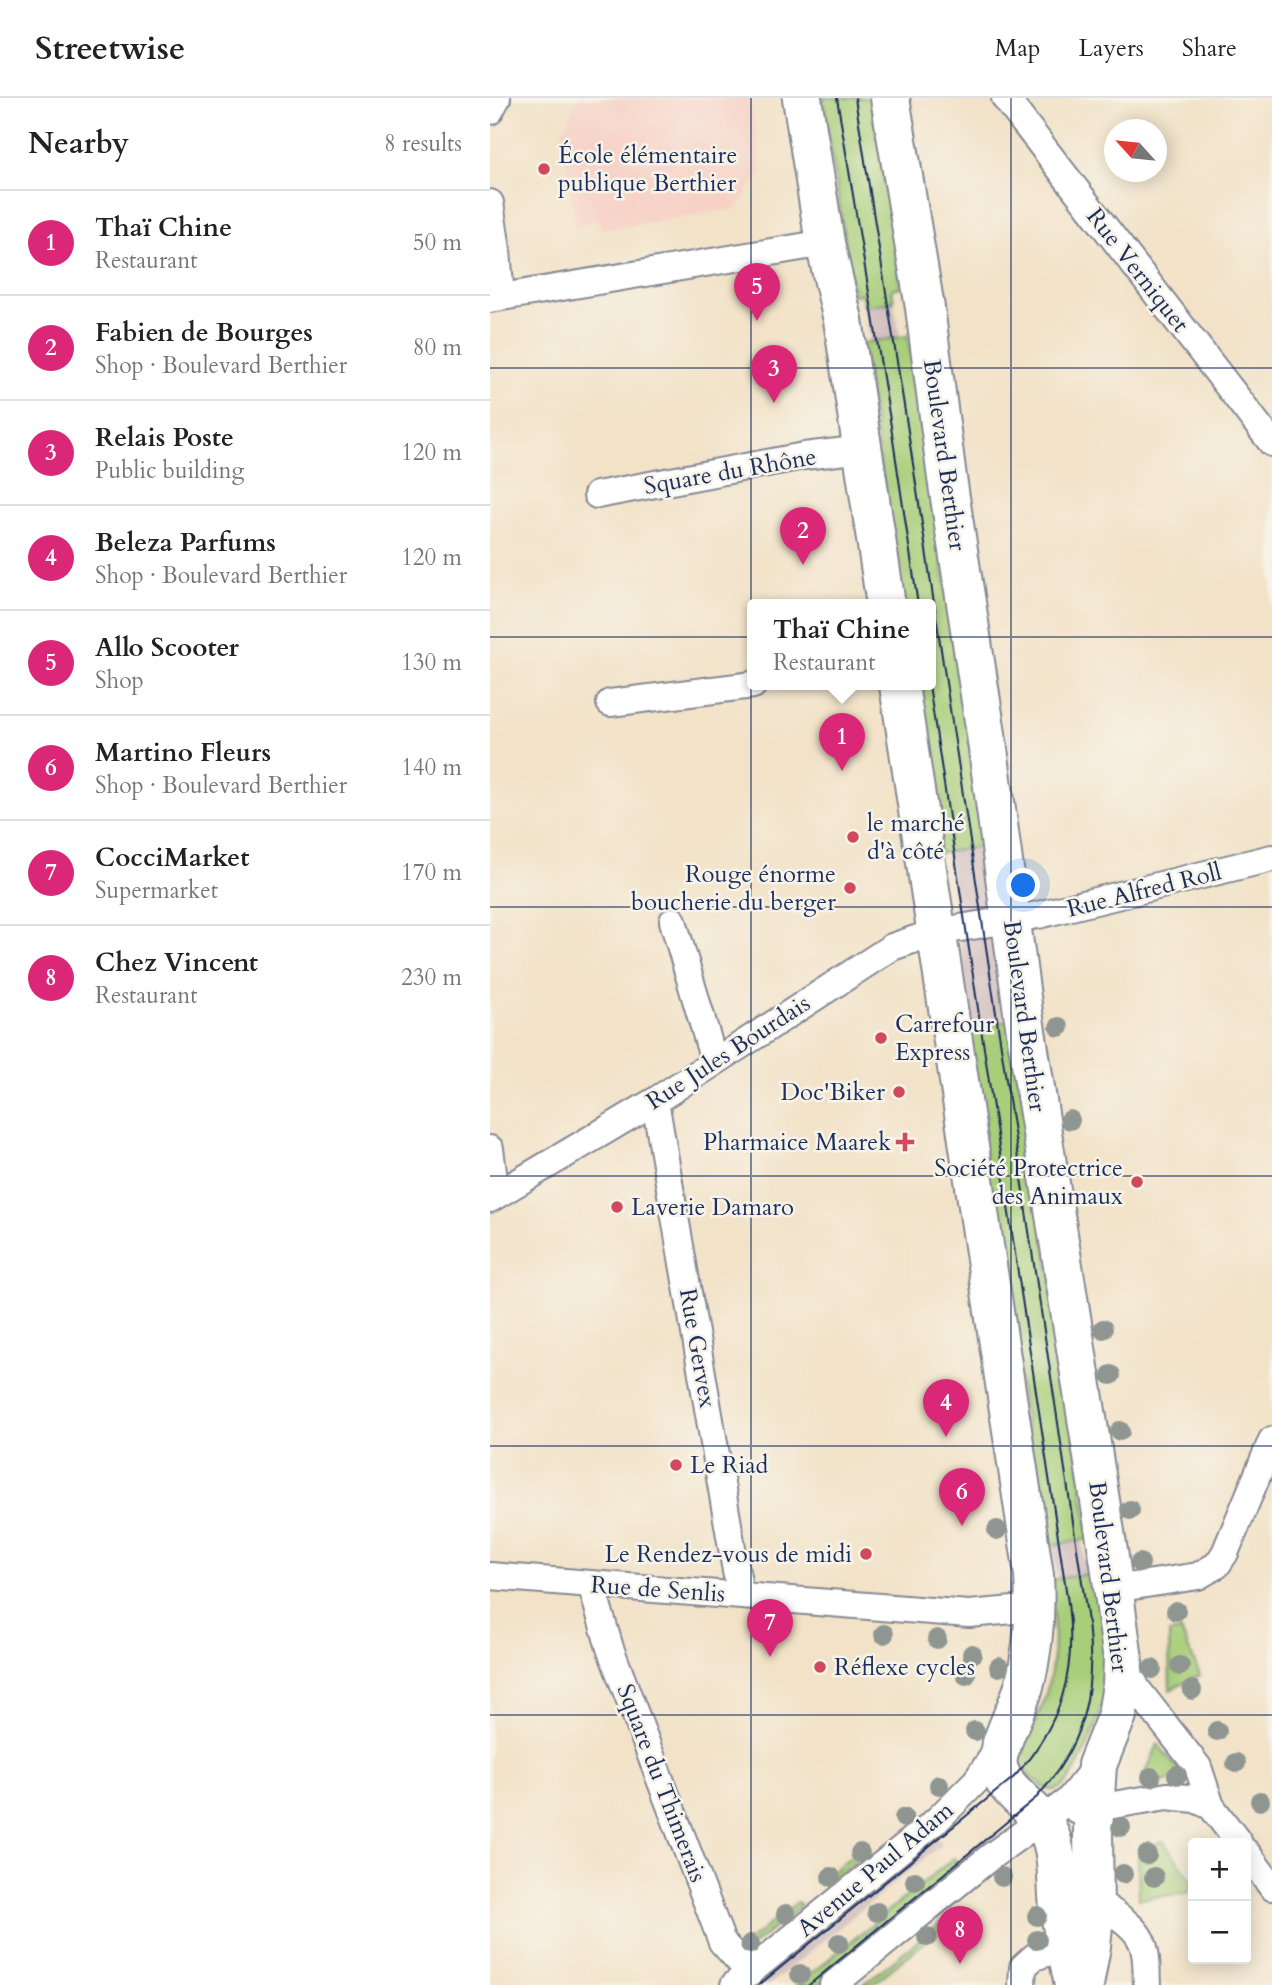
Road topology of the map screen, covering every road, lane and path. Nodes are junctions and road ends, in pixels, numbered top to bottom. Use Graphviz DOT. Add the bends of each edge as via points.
graph roads {
  1 [pos="497,98"];
  2 [pos="802,98"];
  3 [pos="890,98"];
  4 [pos="1004,98"];
  5 [pos="490,110"];
  6 [pos="490,203"];
  7 [pos="825,243"];
  8 [pos="495,298"];
  9 [pos="1272,443"];
  10 [pos="863,449"];
  11 [pos="597,495"];
  12 [pos="885,599"];
  13 [pos="747,686"];
  14 [pos="900,690"];
  15 [pos="610,703"];
  16 [pos="1272,858"];
  17 [pos="1011,920"];
  18 [pos="673,921"];
  19 [pos="974,926"];
  20 [pos="936,932"];
  21 [pos="714,1061"];
  22 [pos="655,1101"];
  23 [pos="490,1149"];
  24 [pos="493,1197"];
  25 [pos="1272,1440"];
  26 [pos="490,1576"];
  27 [pos="592,1584"];
  28 [pos="1114,1589"];
  29 [pos="740,1594"];
  30 [pos="1036,1608"];
  31 [pos="1123,1660"];
  32 [pos="1003,1741"];
  33 [pos="1097,1765"];
  34 [pos="1211,1806"];
  35 [pos="1094,1807"];
  36 [pos="1043,1821"];
  37 [pos="1235,1838"];
  38 [pos="1251,1859"];
  39 [pos="1272,1887"];
  40 [pos="1094,1900"];
  41 [pos="1066,1947"];
  42 [pos="742,1979"];
  43 [pos="833,1985"];
  44 [pos="1022,1985"];
  45 [pos="1074,1985"];
  46 [pos="1084,1985"];
  47 [pos="1147,1985"];
  1 -- 5 [label="street"];
  2 -- 7 [label="main road"];
  3 -- 17 [label="main road, Boulevard Berthier" via="925,308"];
  4 -- 9 [label="street, Rue Verniquet"];
  6 -- 8 [label="street" via="497,250"];
  7 -- 8 [label="street"];
  7 -- 10 [label="main road" via="843,320"];
  10 -- 11 [label="street, Square du Rhône"];
  10 -- 12 [label="main road"];
  13 -- 15 [label="street"];
  14 -- 20 [label="main road"];
  16 -- 17 [label="street, Rue Alfred Roll"];
  17 -- 19 [label="street, Rue Alfred Roll"];
  17 -- 28 [label="main road, Boulevard Berthier"];
  18 -- 21 [label="street"];
  19 -- 20 [label="street, Rue Jules Bourdais"];
  20 -- 21 [label="street, Rue Jules Bourdais" via="885,951"];
  20 -- 30 [label="main road"];
  21 -- 22 [label="street, Rue Jules Bourdais"];
  22 -- 24 [label="street, Rue Jules Bourdais"];
  22 -- 29 [label="street, Rue Gervex"];
  23 -- 24 [label="street"];
  25 -- 28 [label="street" via="1217,1565 1198,1576"];
  26 -- 27 [label="street, Rue de Senlis"];
  27 -- 29 [label="street, Rue de Senlis"];
  27 -- 42 [label="street, Square du Thimerais" via="610,1648 722,1942"];
  28 -- 31 [label="main road, Boulevard Berthier"];
  29 -- 30 [label="street, Rue de Senlis" via="969,1614"];
  30 -- 32 [label="main road" via="1024,1686"];
  31 -- 33 [label="main road, Boulevard Berthier" via="1117,1715"];
  31 -- 34 [label="street" via="1138,1689 1198,1767"];
  32 -- 36 [label="main road" via="998,1754 1001,1775"];
  32 -- 42 [label="street, Avenue Paul Adam" via="957,1802"];
  33 -- 35 [label="main road, Boulevard Berthier"];
  33 -- 36 [label="street, Boulevard Berthier" via="1068,1801"];
  34 -- 35 [label="street" via="1178,1796"];
  34 -- 37 [label="street"];
  35 -- 36 [label="street"];
  35 -- 40 [label="main road, Boulevard Berthier"];
  36 -- 41 [label="main road" via="1052,1842"];
  36 -- 43 [label="street" via="990,1857"];
  38 -- 39 [label="street"];
  40 -- 46 [label="main road, Boulevard Berthier"];
  40 -- 47 [label="street" via="1141,1939"];
  41 -- 44 [label="street" via="1034,1957 1023,1967"];
  41 -- 45 [label="main road"];
}
